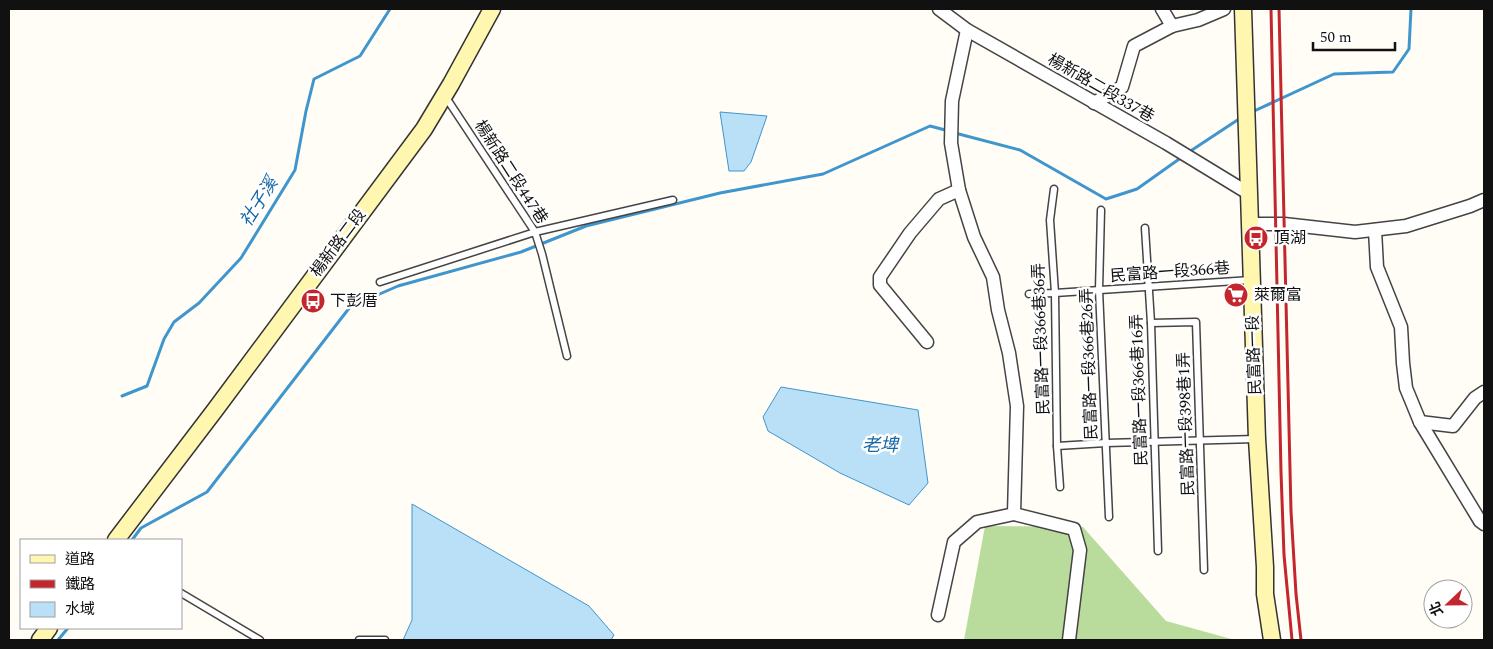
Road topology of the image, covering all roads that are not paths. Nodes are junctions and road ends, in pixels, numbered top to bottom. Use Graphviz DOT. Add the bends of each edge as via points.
graph roads {
  1 [pos="492,9"];
  2 [pos="940,9"];
  3 [pos="1162,9"];
  4 [pos="1224,9"];
  5 [pos="1243,9"];
  6 [pos="1172,26"];
  7 [pos="967,30"];
  8 [pos="445,95"];
  9 [pos="1094,103"];
  10 [pos="1054,189"];
  11 [pos="959,190"];
  12 [pos="1248,193"];
  13 [pos="673,200"];
  14 [pos="1484,200"];
  15 [pos="1101,210"];
  16 [pos="1250,224"];
  17 [pos="1145,228"];
  18 [pos="1376,230"];
  19 [pos="535,232"];
  20 [pos="1252,280"];
  21 [pos="380,282"];
  22 [pos="1149,287"];
  23 [pos="1099,290"];
  24 [pos="1055,293"];
  25 [pos="1029,294"];
  26 [pos="1151,323"];
  27 [pos="927,342"];
  28 [pos="567,356"];
  29 [pos="1484,392"];
  30 [pos="1420,422"];
  31 [pos="1257,439"];
  32 [pos="1200,440"];
  33 [pos="1155,442"];
  34 [pos="1106,443"];
  35 [pos="1057,446"];
  36 [pos="1060,488"];
  37 [pos="1014,514"];
  38 [pos="1109,517"];
  39 [pos="1484,524"];
  40 [pos="117,539"];
  41 [pos="1158,551"];
  42 [pos="1204,570"];
  43 [pos="182,594"];
  44 [pos="938,615"];
  45 [pos="48,629"];
  46 [pos="40,640"];
  47 [pos="260,640"];
  48 [pos="359,640"];
  49 [pos="385,640"];
  50 [pos="1069,640"];
  51 [pos="1272,640"];
  1 -- 8 [label="main road, 楊新路二段"];
  2 -- 7 [label="street, 楊新路二段337巷"];
  3 -- 6 [label="street"];
  4 -- 6 [label="street"];
  5 -- 12 [label="main road, 民富路一段"];
  6 -- 9 [label="street" via="1134,46 1122,87"];
  7 -- 9 [label="street, 楊新路二段337巷"];
  7 -- 11 [label="street" via="952,101 951,143"];
  8 -- 19 [label="lane, 楊新路二段447巷"];
  8 -- 40 [label="main road, 楊新路二段" via="424,129"];
  9 -- 12 [label="street, 楊新路二段337巷"];
  10 -- 24 [label="lane, 民富路一段366巷36弄" via="1050,220"];
  11 -- 27 [label="street" via="940,199 910,233 880,277 880,285"];
  11 -- 37 [label="street" via="974,237 993,277 1009,353 1017,406"];
  12 -- 16 [label="main road, 民富路一段"];
  13 -- 19 [label="lane"];
  14 -- 18 [label="street" via="1406,226"];
  15 -- 23 [label="lane, 民富路一段366巷26弄"];
  16 -- 18 [label="street" via="1284,224 1355,232"];
  16 -- 20 [label="main road, 民富路一段"];
  17 -- 22 [label="lane, 民富路一段366巷16弄"];
  18 -- 30 [label="street" via="1377,267 1401,327 1406,388"];
  19 -- 21 [label="lane"];
  19 -- 28 [label="lane, 楊新路二段447巷"];
  20 -- 22 [label="lane, 民富路一段366巷"];
  20 -- 31 [label="main road, 民富路一段"];
  22 -- 23 [label="lane, 民富路一段366巷"];
  22 -- 26 [label="lane, 民富路一段366巷16弄"];
  23 -- 24 [label="lane, 民富路一段366巷"];
  23 -- 34 [label="lane, 民富路一段366巷26弄"];
  24 -- 25 [label="lane, 民富路一段366巷"];
  24 -- 35 [label="lane, 民富路一段366巷36弄"];
  26 -- 32 [label="lane, 民富路一段398巷1弄" via="1196,322"];
  26 -- 33 [label="lane, 民富路一段366巷16弄"];
  29 -- 30 [label="street" via="1475,398 1453,426"];
  30 -- 39 [label="street"];
  31 -- 32 [label="lane"];
  31 -- 51 [label="main road, 民富路一段" via="1265,594"];
  32 -- 33 [label="lane"];
  32 -- 42 [label="lane, 民富路一段398巷1弄"];
  33 -- 34 [label="lane"];
  33 -- 41 [label="lane, 民富路一段366巷16弄"];
  34 -- 35 [label="lane"];
  34 -- 38 [label="lane, 民富路一段366巷26弄"];
  35 -- 36 [label="lane, 民富路一段366巷36弄"];
  37 -- 44 [label="street" via="977,522 954,542"];
  37 -- 50 [label="street" via="1074,528 1080,550"];
  43 -- 47 [label="lane"];
  45 -- 46 [label="main road"];
  48 -- 49 [label="lane"];
}
